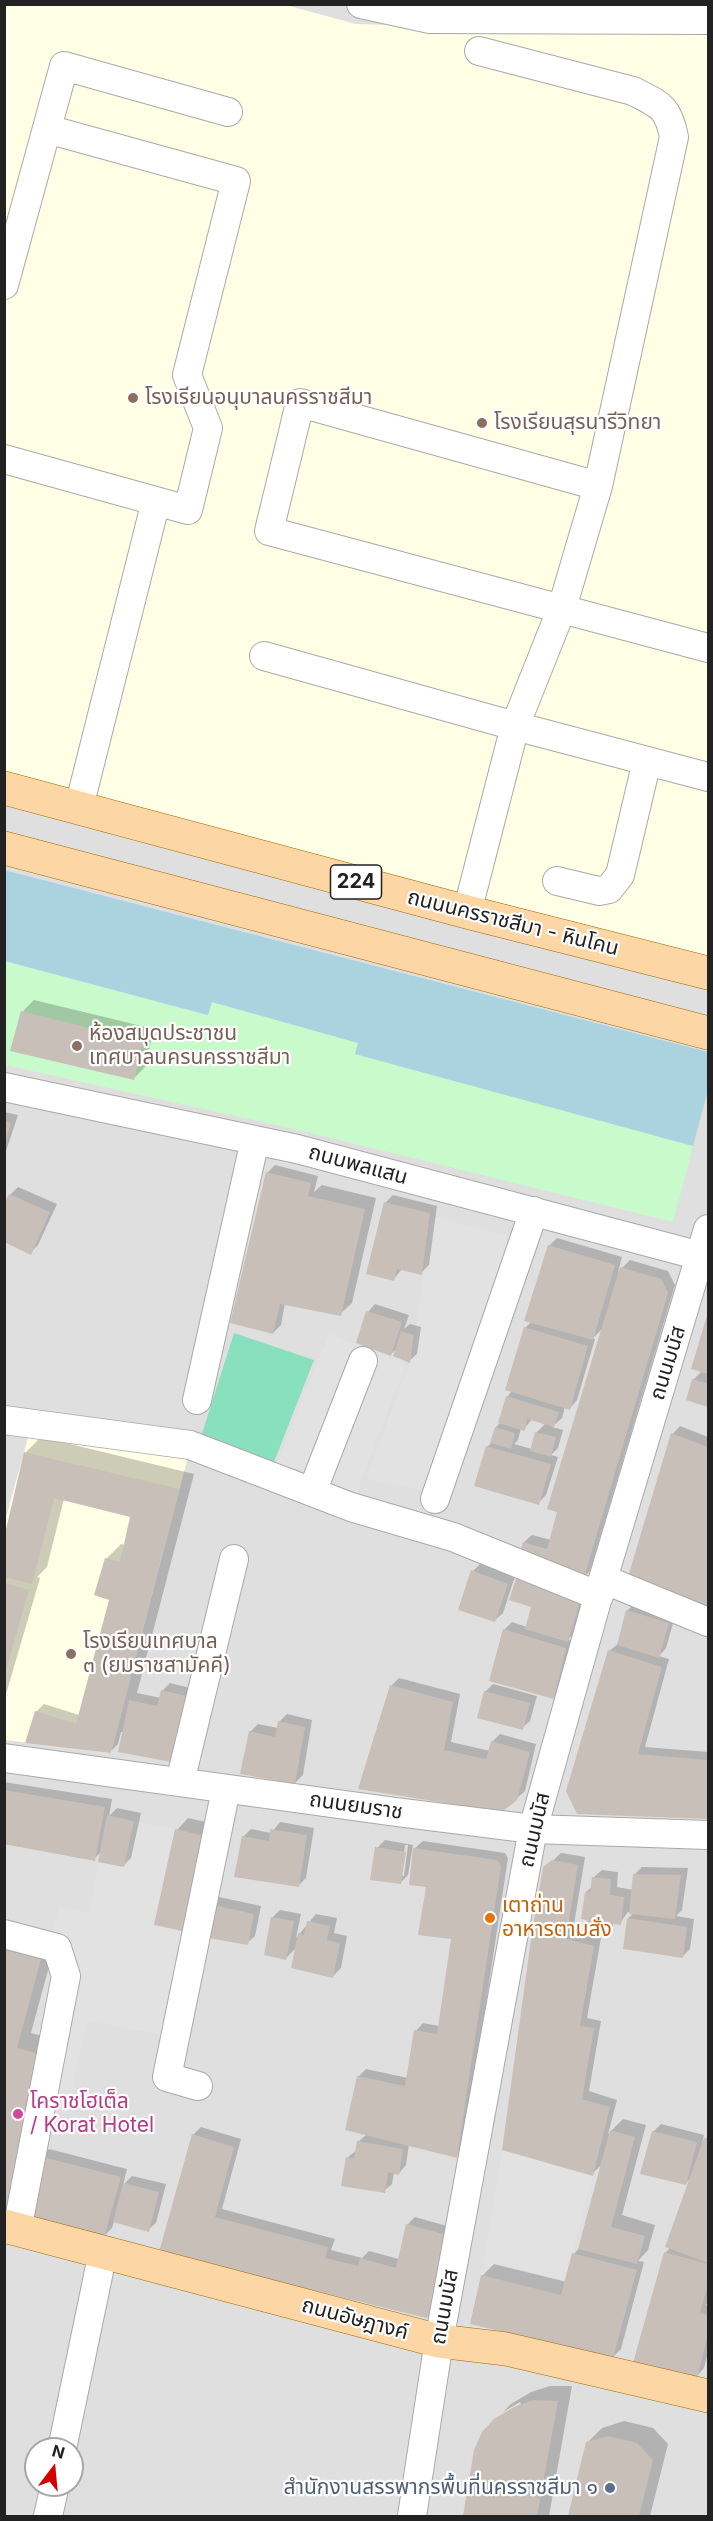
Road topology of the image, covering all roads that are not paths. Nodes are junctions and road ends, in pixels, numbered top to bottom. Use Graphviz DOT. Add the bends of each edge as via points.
graph roads {
  1 [pos="361,4"];
  2 [pos="442,12"];
  3 [pos="581,12"];
  4 [pos="708,20"];
  5 [pos="479,51"];
  6 [pos="228,112"];
  7 [pos="47,129"];
  8 [pos="4,285"];
  9 [pos="4,459"];
  10 [pos="598,486"];
  11 [pos="156,501"];
  12 [pos="562,608"];
  13 [pos="708,648"];
  14 [pos="264,656"];
  15 [pos="514,726"];
  16 [pos="647,761"];
  17 [pos="708,777"];
  18 [pos="4,788"];
  19 [pos="79,807"];
  20 [pos="4,848"];
  21 [pos="557,881"];
  22 [pos="467,912"];
  23 [pos="708,973"];
  24 [pos="708,1033"];
  25 [pos="4,1087"];
  26 [pos="255,1140"];
  27 [pos="534,1212"];
  28 [pos="708,1229"];
  29 [pos="704,1257"];
  30 [pos="363,1360"];
  31 [pos="197,1400"];
  32 [pos="4,1420"];
  33 [pos="312,1492"];
  34 [pos="435,1498"];
  35 [pos="234,1558"];
  36 [pos="601,1587"];
  37 [pos="708,1622"];
  38 [pos="4,1758"];
  39 [pos="180,1782"];
  40 [pos="226,1789"];
  41 [pos="533,1829"];
  42 [pos="708,1835"];
  43 [pos="4,1934"];
  44 [pos="198,2086"];
  45 [pos="11,2228"];
  46 [pos="103,2252"];
  47 [pos="439,2341"];
  48 [pos="708,2396"];
  49 [pos="64,2437"];
  50 [pos="52,2497"];
  51 [pos="48,2517"];
  52 [pos="412,2517"];
  1 -- 2 [label="street" via="430,19"];
  2 -- 3 [label="street"];
  3 -- 4 [label="street"];
  5 -- 10 [label="street" via="633,91 670,116 674,137"];
  6 -- 7 [label="street" via="64,66"];
  7 -- 8 [label="street"];
  7 -- 11 [label="street" via="236,181 187,375 208,428 188,510"];
  9 -- 11 [label="street"];
  10 -- 12 [label="street"];
  10 -- 12 [label="street" via="300,403 269,531"];
  11 -- 19 [label="street"];
  12 -- 13 [label="street"];
  12 -- 15 [label="street"];
  14 -- 15 [label="street"];
  15 -- 16 [label="street"];
  15 -- 22 [label="street"];
  16 -- 17 [label="street"];
  16 -- 21 [label="street" via="620,875 609,889 599,891"];
  18 -- 19 [label="main road, ถนนนครราชสีมา - หินโคน / 224"];
  19 -- 22 [label="main road, ถนนนครราชสีมา - หินโคน / 224"];
  20 -- 24 [label="main road"];
  22 -- 23 [label="main road, ถนนนครราชสีมา - หินโคน / 224"];
  25 -- 26 [label="street, ถนนพลแสน"];
  26 -- 27 [label="street, ถนนพลแสน"];
  26 -- 31 [label="street"];
  27 -- 29 [label="street, ถนนพลแสน"];
  27 -- 34 [label="street"];
  28 -- 29 [label="street, ถนนมนัส"];
  29 -- 36 [label="street, ถนนมนัส"];
  30 -- 33 [label="street"];
  32 -- 33 [label="street" via="190,1444"];
  33 -- 36 [label="street"];
  35 -- 39 [label="street"];
  36 -- 37 [label="street"];
  36 -- 41 [label="street, ถนนมนัส"];
  38 -- 39 [label="street, ถนนยมราช"];
  39 -- 40 [label="street, ถนนยมราช"];
  40 -- 41 [label="street, ถนนยมราช"];
  40 -- 44 [label="street" via="167,2077"];
  41 -- 42 [label="street, ถนนยมราช"];
  41 -- 47 [label="street, ถนนมนัส"];
  43 -- 45 [label="street" via="57,1948 66,1976"];
  45 -- 46 [label="main road, ถนนอัษฎางค์"];
  46 -- 47 [label="main road, ถนนอัษฎางค์"];
  46 -- 49 [label="street"];
  47 -- 48 [label="main road, ถนนอัษฎางค์" via="506,2349"];
  47 -- 52 [label="street, ถนนมนัส"];
  50 -- 51 [label="street"];
}
